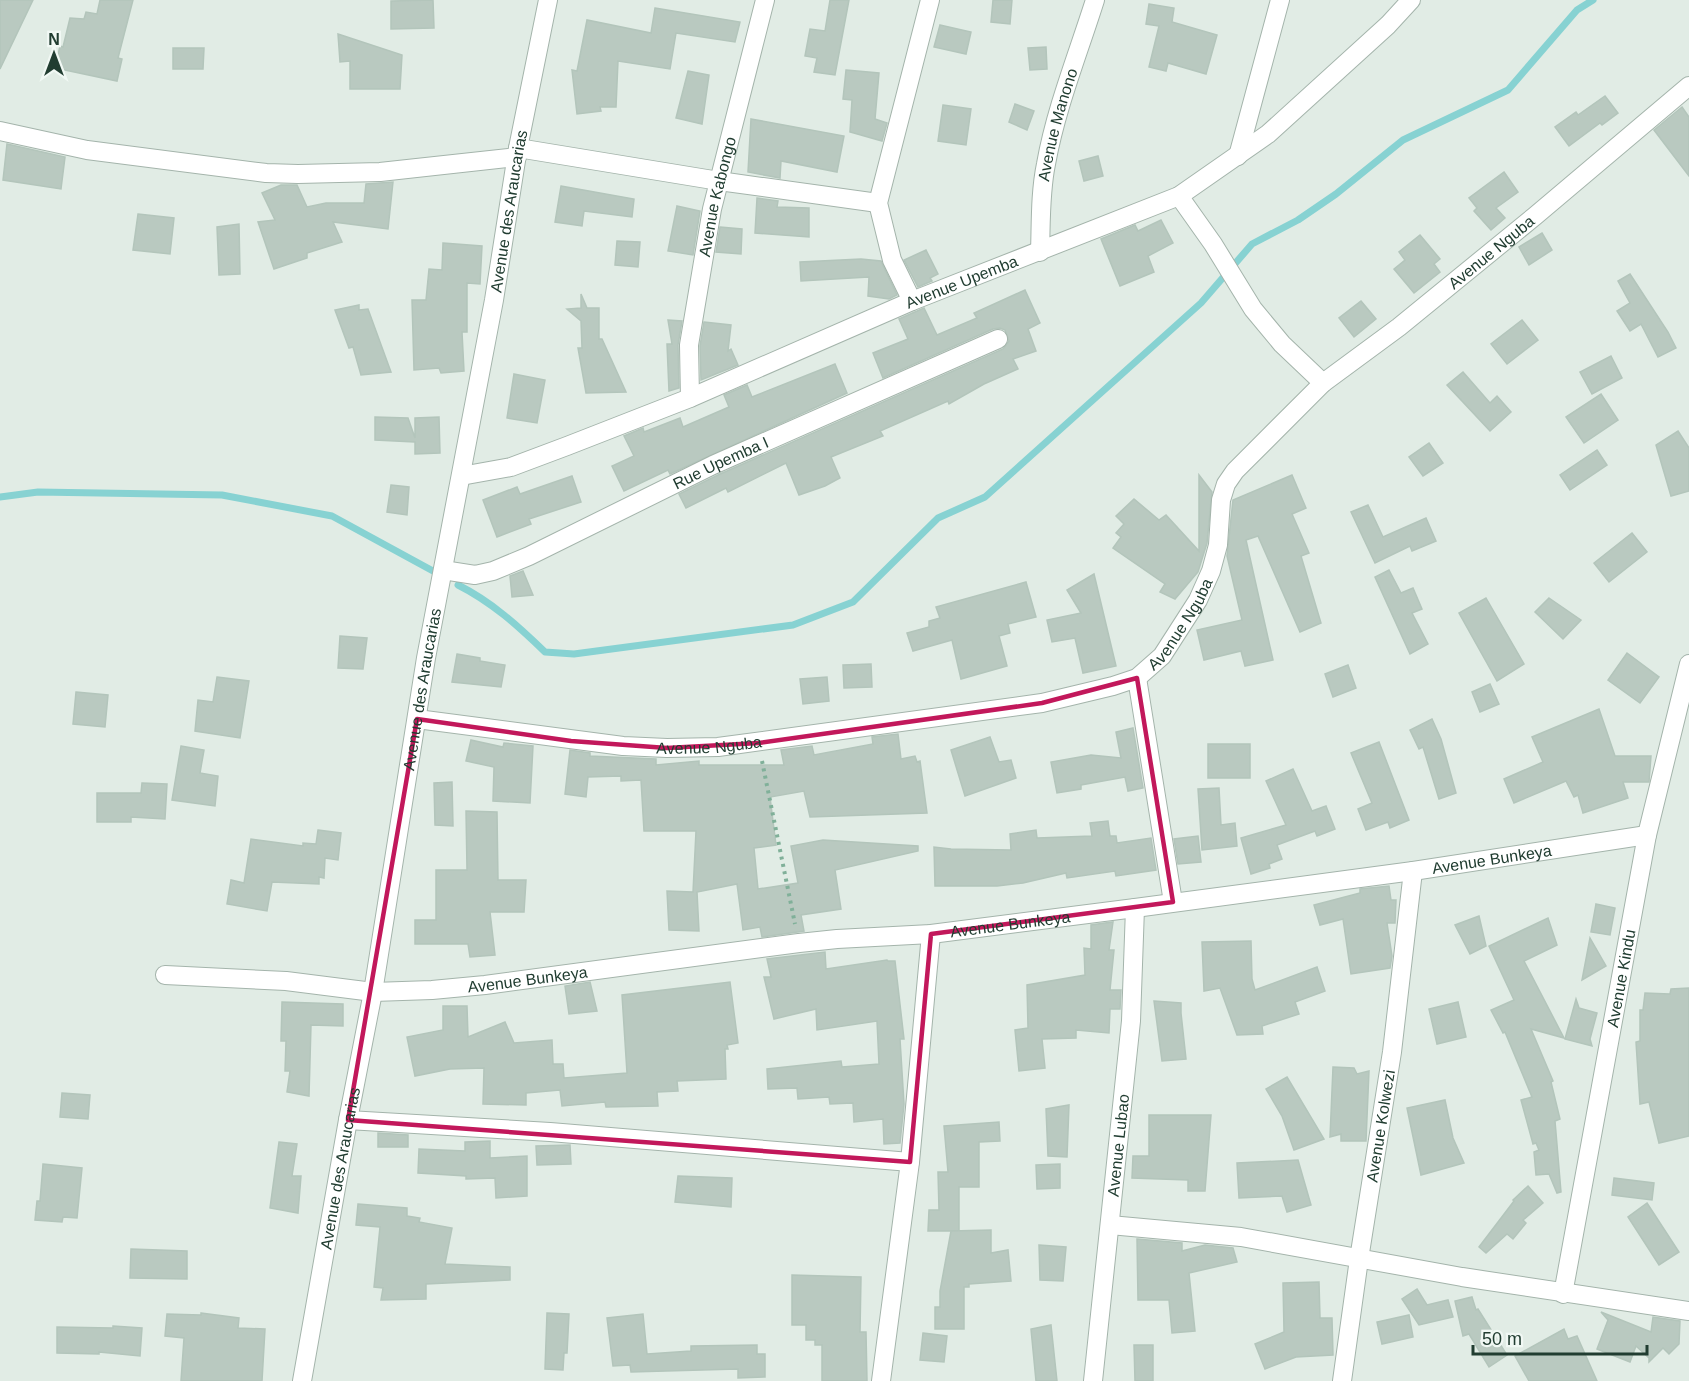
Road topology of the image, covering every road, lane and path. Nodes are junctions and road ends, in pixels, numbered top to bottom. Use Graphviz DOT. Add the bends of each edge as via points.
graph roads {
  1 [pos="548,0"];
  2 [pos="765,0"];
  3 [pos="930,0"];
  4 [pos="1095,0"];
  5 [pos="1280,0"];
  6 [pos="1411,0"];
  7 [pos="1689,86"];
  8 [pos="0,131"];
  9 [pos="517,153"];
  10 [pos="1238,156"];
  11 [pos="719,180"];
  12 [pos="1179,196"];
  13 [pos="878,203"];
  14 [pos="1040,252"];
  15 [pos="912,301"];
  16 [pos="998,339"];
  17 [pos="1323,383"];
  18 [pos="690,398"];
  19 [pos="461,476"];
  20 [pos="443,570"];
  21 [pos="1689,664"];
  22 [pos="1137,678"];
  23 [pos="417,719"];
  24 [pos="759,743"];
  25 [pos="1647,835"];
  26 [pos="1413,871"];
  27 [pos="1173,902"];
  28 [pos="1135,908"];
  29 [pos="931,934"];
  30 [pos="799,943"];
  31 [pos="165,975"];
  32 [pos="373,992"];
  33 [pos="348,1120"];
  34 [pos="910,1162"];
  35 [pos="1110,1225"];
  36 [pos="1359,1259"];
  37 [pos="1563,1294"];
  38 [pos="1689,1311"];
  39 [pos="302,1381"];
  40 [pos="881,1381"];
  41 [pos="1093,1381"];
  42 [pos="1342,1381"];
  1 -- 9 [label="street, Avenue des Araucarias"];
  2 -- 11 [label="street, Avenue Kabongo"];
  3 -- 13 [label="street"];
  4 -- 14 [label="street, Avenue Manono" via="1046,165"];
  5 -- 10 [label="street"];
  6 -- 10 [label="street, Avenue Upemba" via="1268,134"];
  7 -- 17 [label="street, Avenue Nguba" via="1526,224"];
  8 -- 9 [label="street" via="128,156 266,173 380,172"];
  9 -- 11 [label="street"];
  9 -- 19 [label="street, Avenue des Araucarias"];
  10 -- 12 [label="street, Avenue Upemba"];
  11 -- 13 [label="street"];
  11 -- 18 [label="street, Avenue Kabongo" via="689,345"];
  12 -- 14 [label="street, Avenue Upemba"];
  12 -- 17 [label="street" via="1253,309"];
  13 -- 15 [label="street" via="892,260"];
  14 -- 15 [label="street, Avenue Upemba"];
  15 -- 18 [label="street, Avenue Upemba"];
  16 -- 20 [label="street, Rue Upemba I" via="713,465 519,561 476,574"];
  17 -- 22 [label="street, Avenue Nguba" via="1226,484 1218,545 1198,600 1162,656"];
  18 -- 19 [label="street, Avenue Upemba" via="511,467"];
  19 -- 20 [label="street, Avenue des Araucarias"];
  20 -- 23 [label="street, Avenue des Araucarias"];
  21 -- 25 [label="street, Avenue Kindu"];
  22 -- 24 [label="street, Avenue Nguba" via="1042,703"];
  22 -- 27 [label="street"];
  23 -- 24 [label="street, Avenue Nguba" via="623,746 718,747"];
  23 -- 32 [label="street, Avenue des Araucarias"];
  24 -- 30 [label="path"];
  25 -- 26 [label="street, Avenue Bunkeya"];
  25 -- 37 [label="street, Avenue Kindu"];
  26 -- 27 [label="street, Avenue Bunkeya"];
  26 -- 36 [label="street, Avenue Kolwezi" via="1392,1052"];
  27 -- 28 [label="street, Avenue Bunkeya"];
  28 -- 29 [label="street, Avenue Bunkeya"];
  28 -- 35 [label="street, Avenue Lubao" via="1131,1021"];
  29 -- 30 [label="street, Avenue Bunkeya"];
  29 -- 34 [label="street"];
  30 -- 32 [label="street, Avenue Bunkeya" via="485,985"];
  31 -- 32 [label="street, Avenue Bunkeya" via="286,981"];
  32 -- 33 [label="street, Avenue des Araucarias"];
  33 -- 34 [label="street" via="550,1132"];
  33 -- 39 [label="street, Avenue des Araucarias"];
  34 -- 40 [label="street"];
  35 -- 36 [label="street" via="1241,1237"];
  35 -- 41 [label="street, Avenue Lubao"];
  36 -- 37 [label="street"];
  36 -- 42 [label="street, Avenue Kolwezi"];
  37 -- 38 [label="street"];
}
